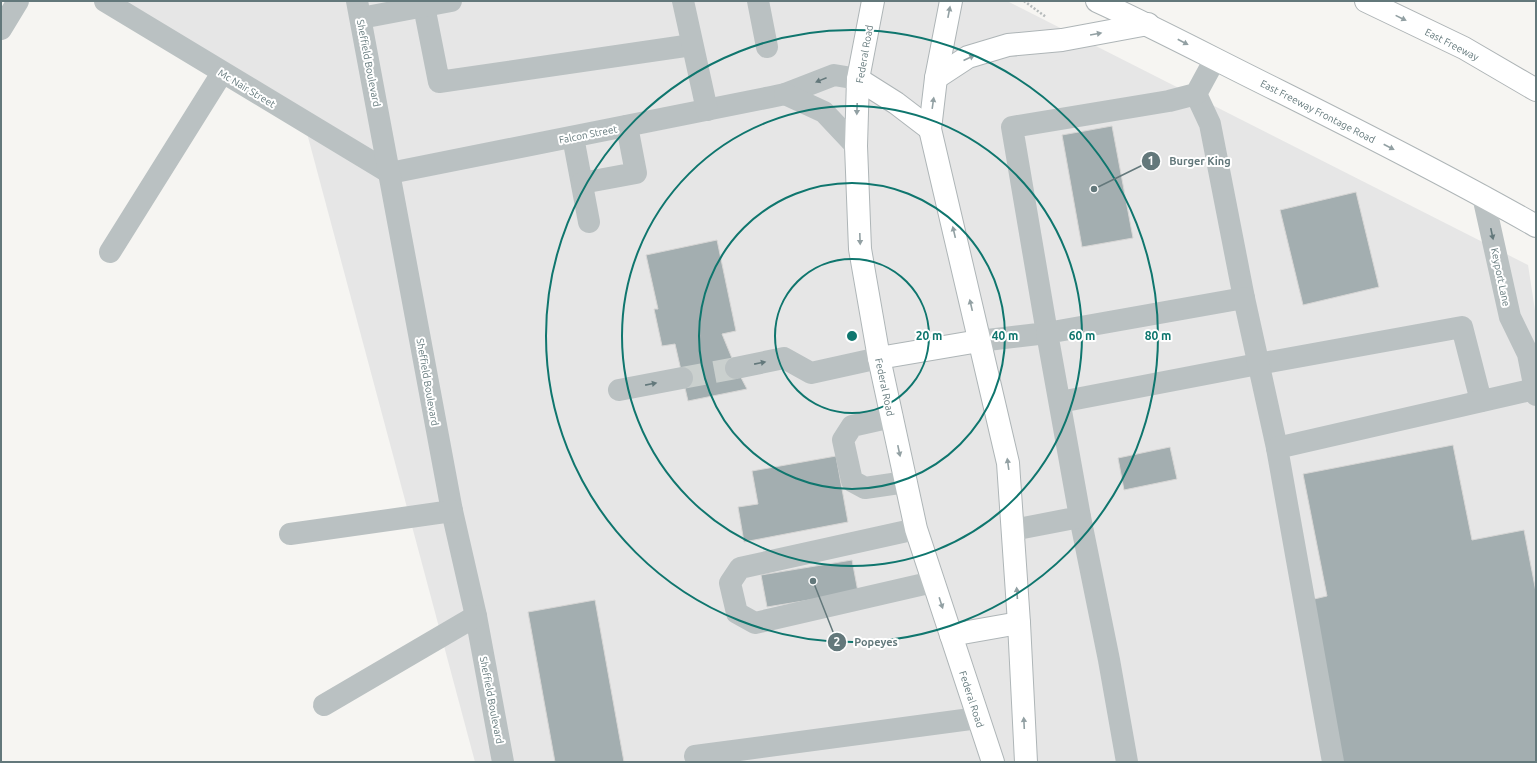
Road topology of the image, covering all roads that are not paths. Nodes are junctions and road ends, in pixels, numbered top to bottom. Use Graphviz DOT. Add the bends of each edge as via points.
graph roads {
  1 [pos="18,1"];
  2 [pos="105,1"];
  3 [pos="451,1"];
  4 [pos="683,1"];
  5 [pos="758,1"];
  6 [pos="873,1"];
  7 [pos="951,1"];
  8 [pos="1097,1"];
  9 [pos="1366,1"];
  10 [pos="424,4"];
  11 [pos="359,10"];
  12 [pos="1148,24"];
  13 [pos="1,29"];
  14 [pos="692,45"];
  15 [pos="767,47"];
  16 [pos="1215,59"];
  17 [pos="222,73"];
  18 [pos="936,78"];
  19 [pos="858,79"];
  20 [pos="1530,87"];
  21 [pos="785,94"];
  22 [pos="1196,94"];
  23 [pos="706,110"];
  24 [pos="627,126"];
  25 [pos="930,129"];
  26 [pos="573,137"];
  27 [pos="856,146"];
  28 [pos="390,173"];
  29 [pos="582,183"];
  30 [pos="1483,196"];
  31 [pos="589,222"];
  32 [pos="1536,226"];
  33 [pos="110,252"];
  34 [pos="1244,298"];
  35 [pos="1047,332"];
  36 [pos="979,341"];
  37 [pos="1532,345"];
  38 [pos="879,358"];
  39 [pos="1258,364"];
  40 [pos="736,368"];
  41 [pos="682,378"];
  42 [pos="619,390"];
  43 [pos="1535,392"];
  44 [pos="1481,401"];
  45 [pos="1060,402"];
  46 [pos="892,417"];
  47 [pos="1277,448"];
  48 [pos="906,482"];
  49 [pos="452,511"];
  50 [pos="1080,517"];
  51 [pos="916,529"];
  52 [pos="1013,530"];
  53 [pos="290,534"];
  54 [pos="934,582"];
  55 [pos="476,616"];
  56 [pos="1019,623"];
  57 [pos="951,635"];
  58 [pos="324,705"];
  59 [pos="978,718"];
  60 [pos="695,756"];
  61 [pos="504,762"];
  62 [pos="993,762"];
  63 [pos="1026,762"];
  64 [pos="1127,762"];
  65 [pos="1333,762"];
  1 -- 13 [label="street"];
  2 -- 17 [label="street, Mc Nair Street"];
  3 -- 10 [label="street"];
  4 -- 14 [label="street"];
  5 -- 15 [label="street"];
  6 -- 19 [label="main road, Federal Road"];
  18 -- 7 [label="main road, one-way"];
  8 -- 12 [label="main road, East Freeway Frontage Road"];
  9 -- 20 [label="main road, East Freeway, one-way" via="1464,48"];
  10 -- 11 [label="street"];
  10 -- 14 [label="street" via="439,82"];
  11 -- 28 [label="street, Sheffield Boulevard"];
  12 -- 16 [label="main road, East Freeway Frontage Road, one-way"];
  18 -- 12 [label="main road, one-way" via="968,57 1008,45 1062,40"];
  14 -- 23 [label="street"];
  16 -- 22 [label="street"];
  16 -- 30 [label="main road, East Freeway Frontage Road, one-way"];
  17 -- 28 [label="street, Mc Nair Street"];
  17 -- 33 [label="street"];
  25 -- 18 [label="main road, one-way"];
  19 -- 21 [label="street, Falcon Street, one-way" via="834,75"];
  19 -- 25 [label="main road"];
  19 -- 27 [label="main road, Federal Road, one-way"];
  21 -- 23 [label="street, Falcon Street"];
  21 -- 27 [label="street" via="824,112"];
  22 -- 34 [label="street" via="1210,124"];
  22 -- 35 [label="street" via="1169,101 1012,127"];
  23 -- 24 [label="street, Falcon Street"];
  24 -- 26 [label="street, Falcon Street"];
  24 -- 29 [label="street" via="636,174"];
  36 -- 25 [label="main road, one-way"];
  26 -- 28 [label="street, Falcon Street"];
  26 -- 29 [label="street"];
  27 -- 38 [label="main road, Federal Road, one-way" via="860,249"];
  28 -- 49 [label="street, Sheffield Boulevard"];
  29 -- 31 [label="street"];
  30 -- 32 [label="main road, East Freeway Frontage Road"];
  30 -- 37 [label="street, Keyport Lane, one-way" via="1510,317"];
  34 -- 35 [label="street"];
  34 -- 39 [label="street"];
  35 -- 36 [label="street"];
  35 -- 45 [label="street"];
  36 -- 38 [label="main road"];
  52 -- 36 [label="main road, one-way" via="1008,463"];
  37 -- 43 [label="street, Keyport Lane"];
  40 -- 38 [label="street, one-way" via="784,358 811,373"];
  38 -- 46 [label="main road, Federal Road"];
  39 -- 44 [label="street" via="1462,327"];
  39 -- 45 [label="street"];
  39 -- 47 [label="street"];
  42 -- 41 [label="street, one-way"];
  43 -- 44 [label="street"];
  44 -- 47 [label="street"];
  45 -- 50 [label="street"];
  46 -- 48 [label="main road, Federal Road, one-way"];
  46 -- 48 [label="street" via="852,426 843,440 852,481 865,488"];
  47 -- 65 [label="street"];
  48 -- 51 [label="main road, Federal Road"];
  49 -- 53 [label="street"];
  49 -- 55 [label="street, Sheffield Boulevard"];
  50 -- 52 [label="street"];
  50 -- 64 [label="street"];
  51 -- 54 [label="main road, Federal Road"];
  51 -- 54 [label="street" via="740,568 730,582 737,613 755,623"];
  56 -- 52 [label="main road, one-way"];
  54 -- 57 [label="main road, Federal Road, one-way"];
  55 -- 58 [label="street"];
  55 -- 61 [label="street, Sheffield Boulevard"];
  56 -- 57 [label="main road"];
  63 -- 56 [label="main road, one-way"];
  57 -- 59 [label="main road, Federal Road"];
  59 -- 60 [label="street"];
  59 -- 62 [label="main road, Federal Road"];
}
